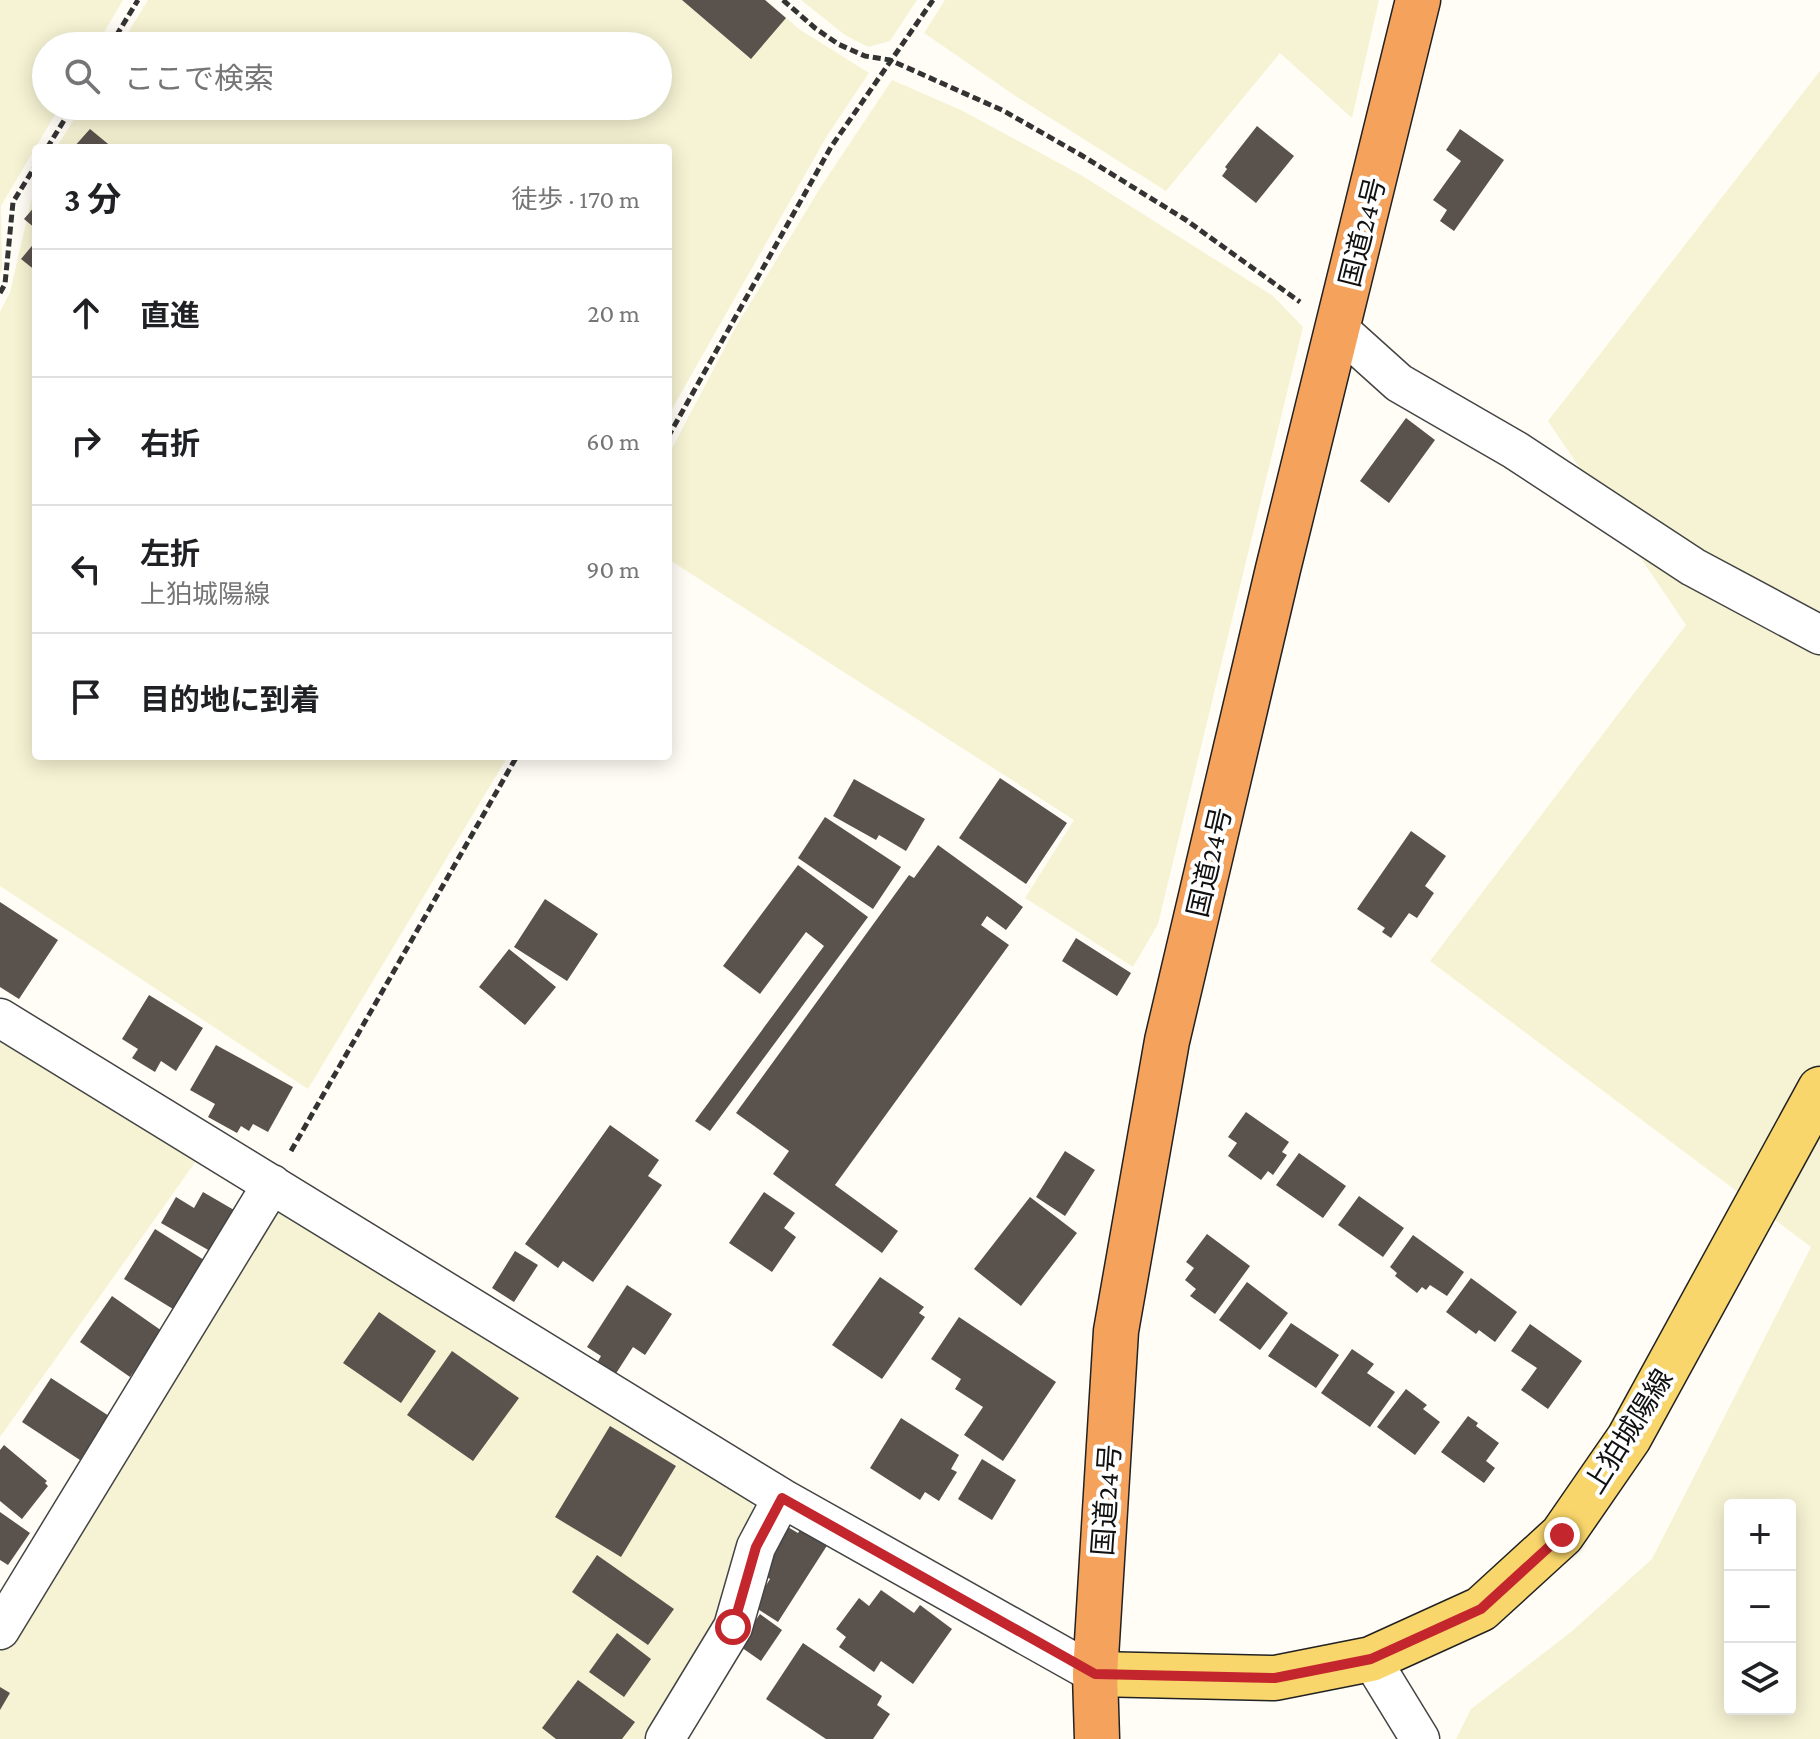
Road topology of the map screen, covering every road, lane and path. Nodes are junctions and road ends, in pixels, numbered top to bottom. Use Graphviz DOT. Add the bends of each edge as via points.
graph roads {
  1 [pos="138,0"];
  2 [pos="783,0"];
  3 [pos="933,0"];
  4 [pos="1418,0"];
  5 [pos="119,32"];
  6 [pos="890,60"];
  7 [pos="64,120"];
  8 [pos="49,144"];
  9 [pos="32,171"];
  10 [pos="0,293"];
  11 [pos="1339,329"];
  12 [pos="672,430"];
  13 [pos="1820,635"];
  14 [pos="515,760"];
  15 [pos="0,1018"];
  16 [pos="1820,1089"];
  17 [pos="272,1184"];
  18 [pos="782,1498"];
  19 [pos="0,1630"];
  20 [pos="1371,1659"];
  21 [pos="1095,1674"];
  22 [pos="665,1739"];
  23 [pos="1097,1739"];
  24 [pos="1420,1739"];
  1 -- 5 [label="path"];
  2 -- 6 [label="path" via="838,44"];
  3 -- 6 [label="path"];
  4 -- 11 [label="highway, 国道24号"];
  6 -- 11 [label="path" via="1004,111 1081,155 1186,220"];
  6 -- 12 [label="path" via="831,147"];
  7 -- 8 [label="path"];
  9 -- 10 [label="path" via="13,202"];
  11 -- 13 [label="street" via="1399,383 1515,450 1693,567"];
  11 -- 21 [label="highway, 国道24号" via="1167,1041 1116,1331"];
  14 -- 17 [label="path"];
  15 -- 17 [label="street"];
  16 -- 20 [label="main road, 上狛城陽線" via="1629,1438 1562,1535 1481,1609"];
  17 -- 18 [label="street"];
  17 -- 19 [label="street"];
  18 -- 21 [label="street"];
  18 -- 22 [label="street" via="756,1547 733,1627"];
  20 -- 21 [label="main road, 上狛城陽線" via="1275,1678"];
  20 -- 24 [label="street"];
  21 -- 23 [label="highway, 国道24号"];
}
